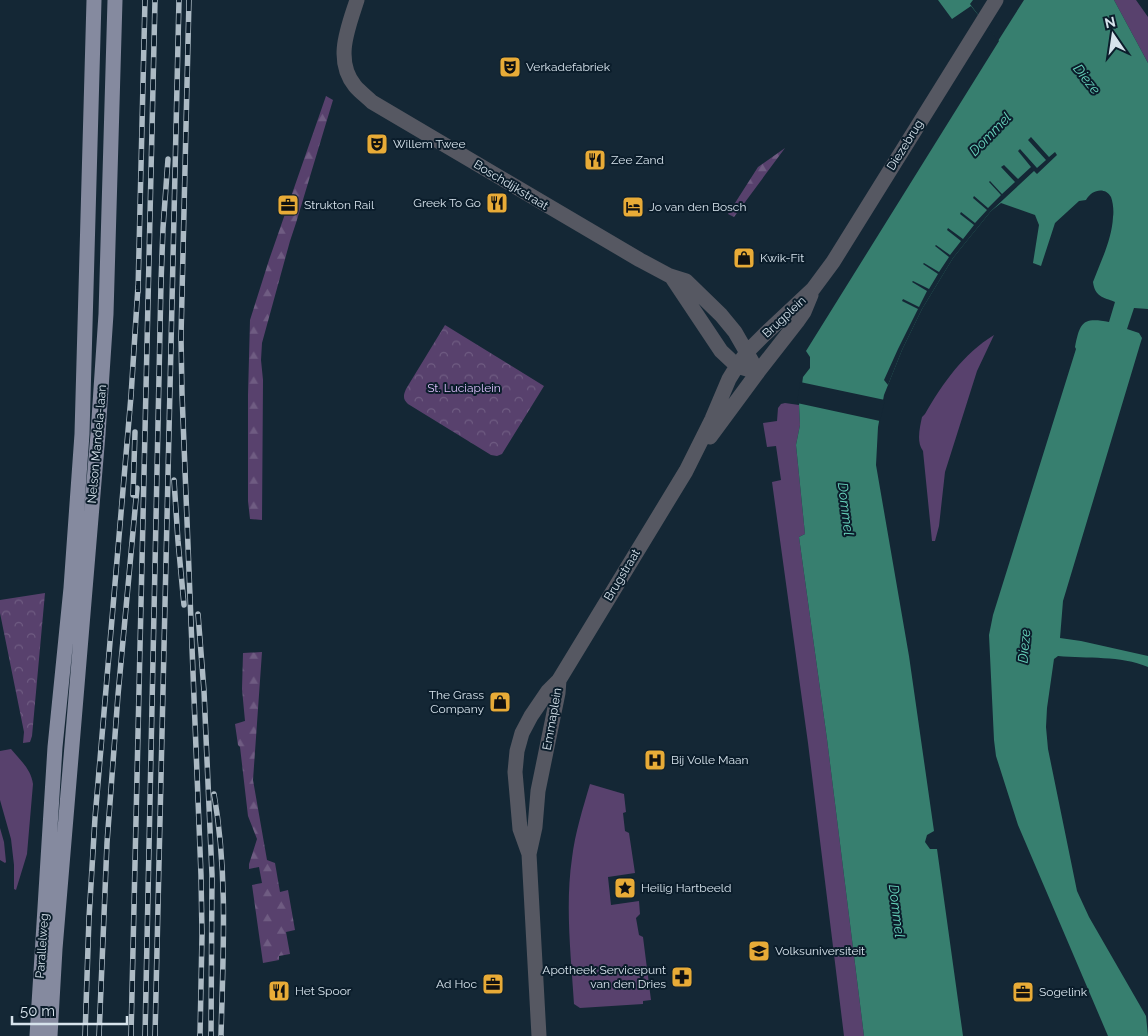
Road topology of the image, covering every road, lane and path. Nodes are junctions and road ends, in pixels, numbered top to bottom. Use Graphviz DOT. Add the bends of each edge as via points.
graph roads {
  1 [pos="94,0"];
  2 [pos="115,0"];
  3 [pos="357,0"];
  4 [pos="996,0"];
  5 [pos="670,276"];
  6 [pos="813,289"];
  7 [pos="747,352"];
  8 [pos="737,366"];
  9 [pos="754,378"];
  10 [pos="712,419"];
  11 [pos="686,471"];
  12 [pos="559,680"];
  13 [pos="529,854"];
  14 [pos="53,886"];
  15 [pos="538,1030"];
  16 [pos="36,1036"];
  17 [pos="50,1036"];
  1 -- 14 [label="main road, Nelson Mandela-laan" via="82,434 55,748"];
  2 -- 14 [label="main road, Nelson Mandela-laan" via="106,314 98,434"];
  3 -- 5 [label="street, Boschdijkstraat" via="346,32 344,65 356,87 372,102"];
  4 -- 6 [label="street, Diezebrug"];
  5 -- 7 [label="street, Boschdijkstraat" via="686,281 721,315"];
  5 -- 8 [label="street, Boschdijkstraat" via="721,351"];
  6 -- 7 [label="street, Brugplein"];
  6 -- 9 [label="street, Brugplein" via="804,312"];
  7 -- 8 [label="street, Brugplein"];
  7 -- 9 [label="street"];
  8 -- 9 [label="street"];
  8 -- 10 [label="street, Brugplein"];
  9 -- 11 [label="street, Brugstraat"];
  10 -- 11 [label="street, Brugstraat"];
  11 -- 12 [label="street, Brugstraat"];
  12 -- 13 [label="street, Emmaplein"];
  12 -- 13 [label="street, Emmaplein" via="531,716 517,751 520,828"];
  13 -- 15 [label="street, Emmaplein"];
  14 -- 16 [label="main road, Parallelweg"];
  14 -- 17 [label="main road, Parallelweg" via="55,949"];
}
